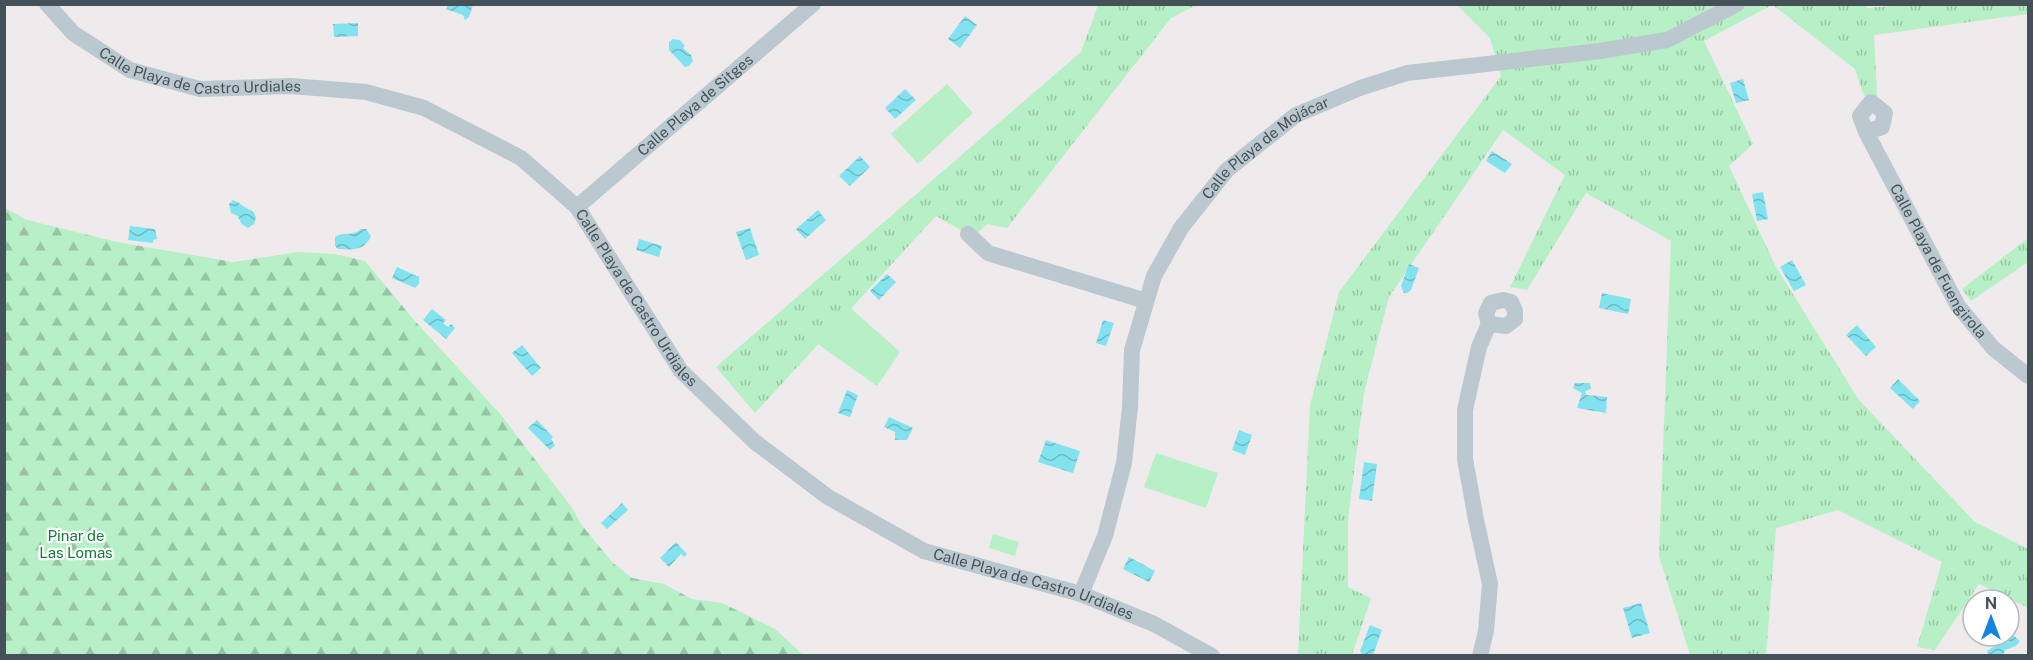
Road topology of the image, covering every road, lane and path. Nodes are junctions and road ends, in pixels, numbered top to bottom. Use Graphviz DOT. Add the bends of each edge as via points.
graph roads {
  1 [pos="47,4"];
  2 [pos="813,4"];
  3 [pos="1737,4"];
  4 [pos="1866,132"];
  5 [pos="577,207"];
  6 [pos="968,234"];
  7 [pos="1146,301"];
  8 [pos="1490,324"];
  9 [pos="2028,376"];
  10 [pos="1081,594"];
  11 [pos="1212,656"];
  12 [pos="1480,656"];
  1 -- 5 [label="street, Calle Playa de Castro Urdiales" via="73,33 130,70 200,89 291,86 366,92 424,108 521,158"];
  2 -- 5 [label="street, Calle Playa de Sitges"];
  3 -- 7 [label="street, Calle Playa de Mojácar" via="1667,40 1407,73 1296,115 1227,170 1181,228 1154,276"];
  4 -- 9 [label="street, Calle Playa de Fuengirola" via="1958,306 1993,348"];
  5 -- 10 [label="street, Calle Playa de Castro Urdiales" via="681,371 755,442 828,497 924,551"];
  6 -- 7 [label="street" via="988,253"];
  7 -- 10 [label="street, Calle Playa de Mojácar" via="1132,350 1124,463 1105,536"];
  8 -- 12 [label="street" via="1479,347 1465,410 1465,459 1490,584"];
  10 -- 11 [label="street, Calle Playa de Castro Urdiales" via="1154,624"];
}
